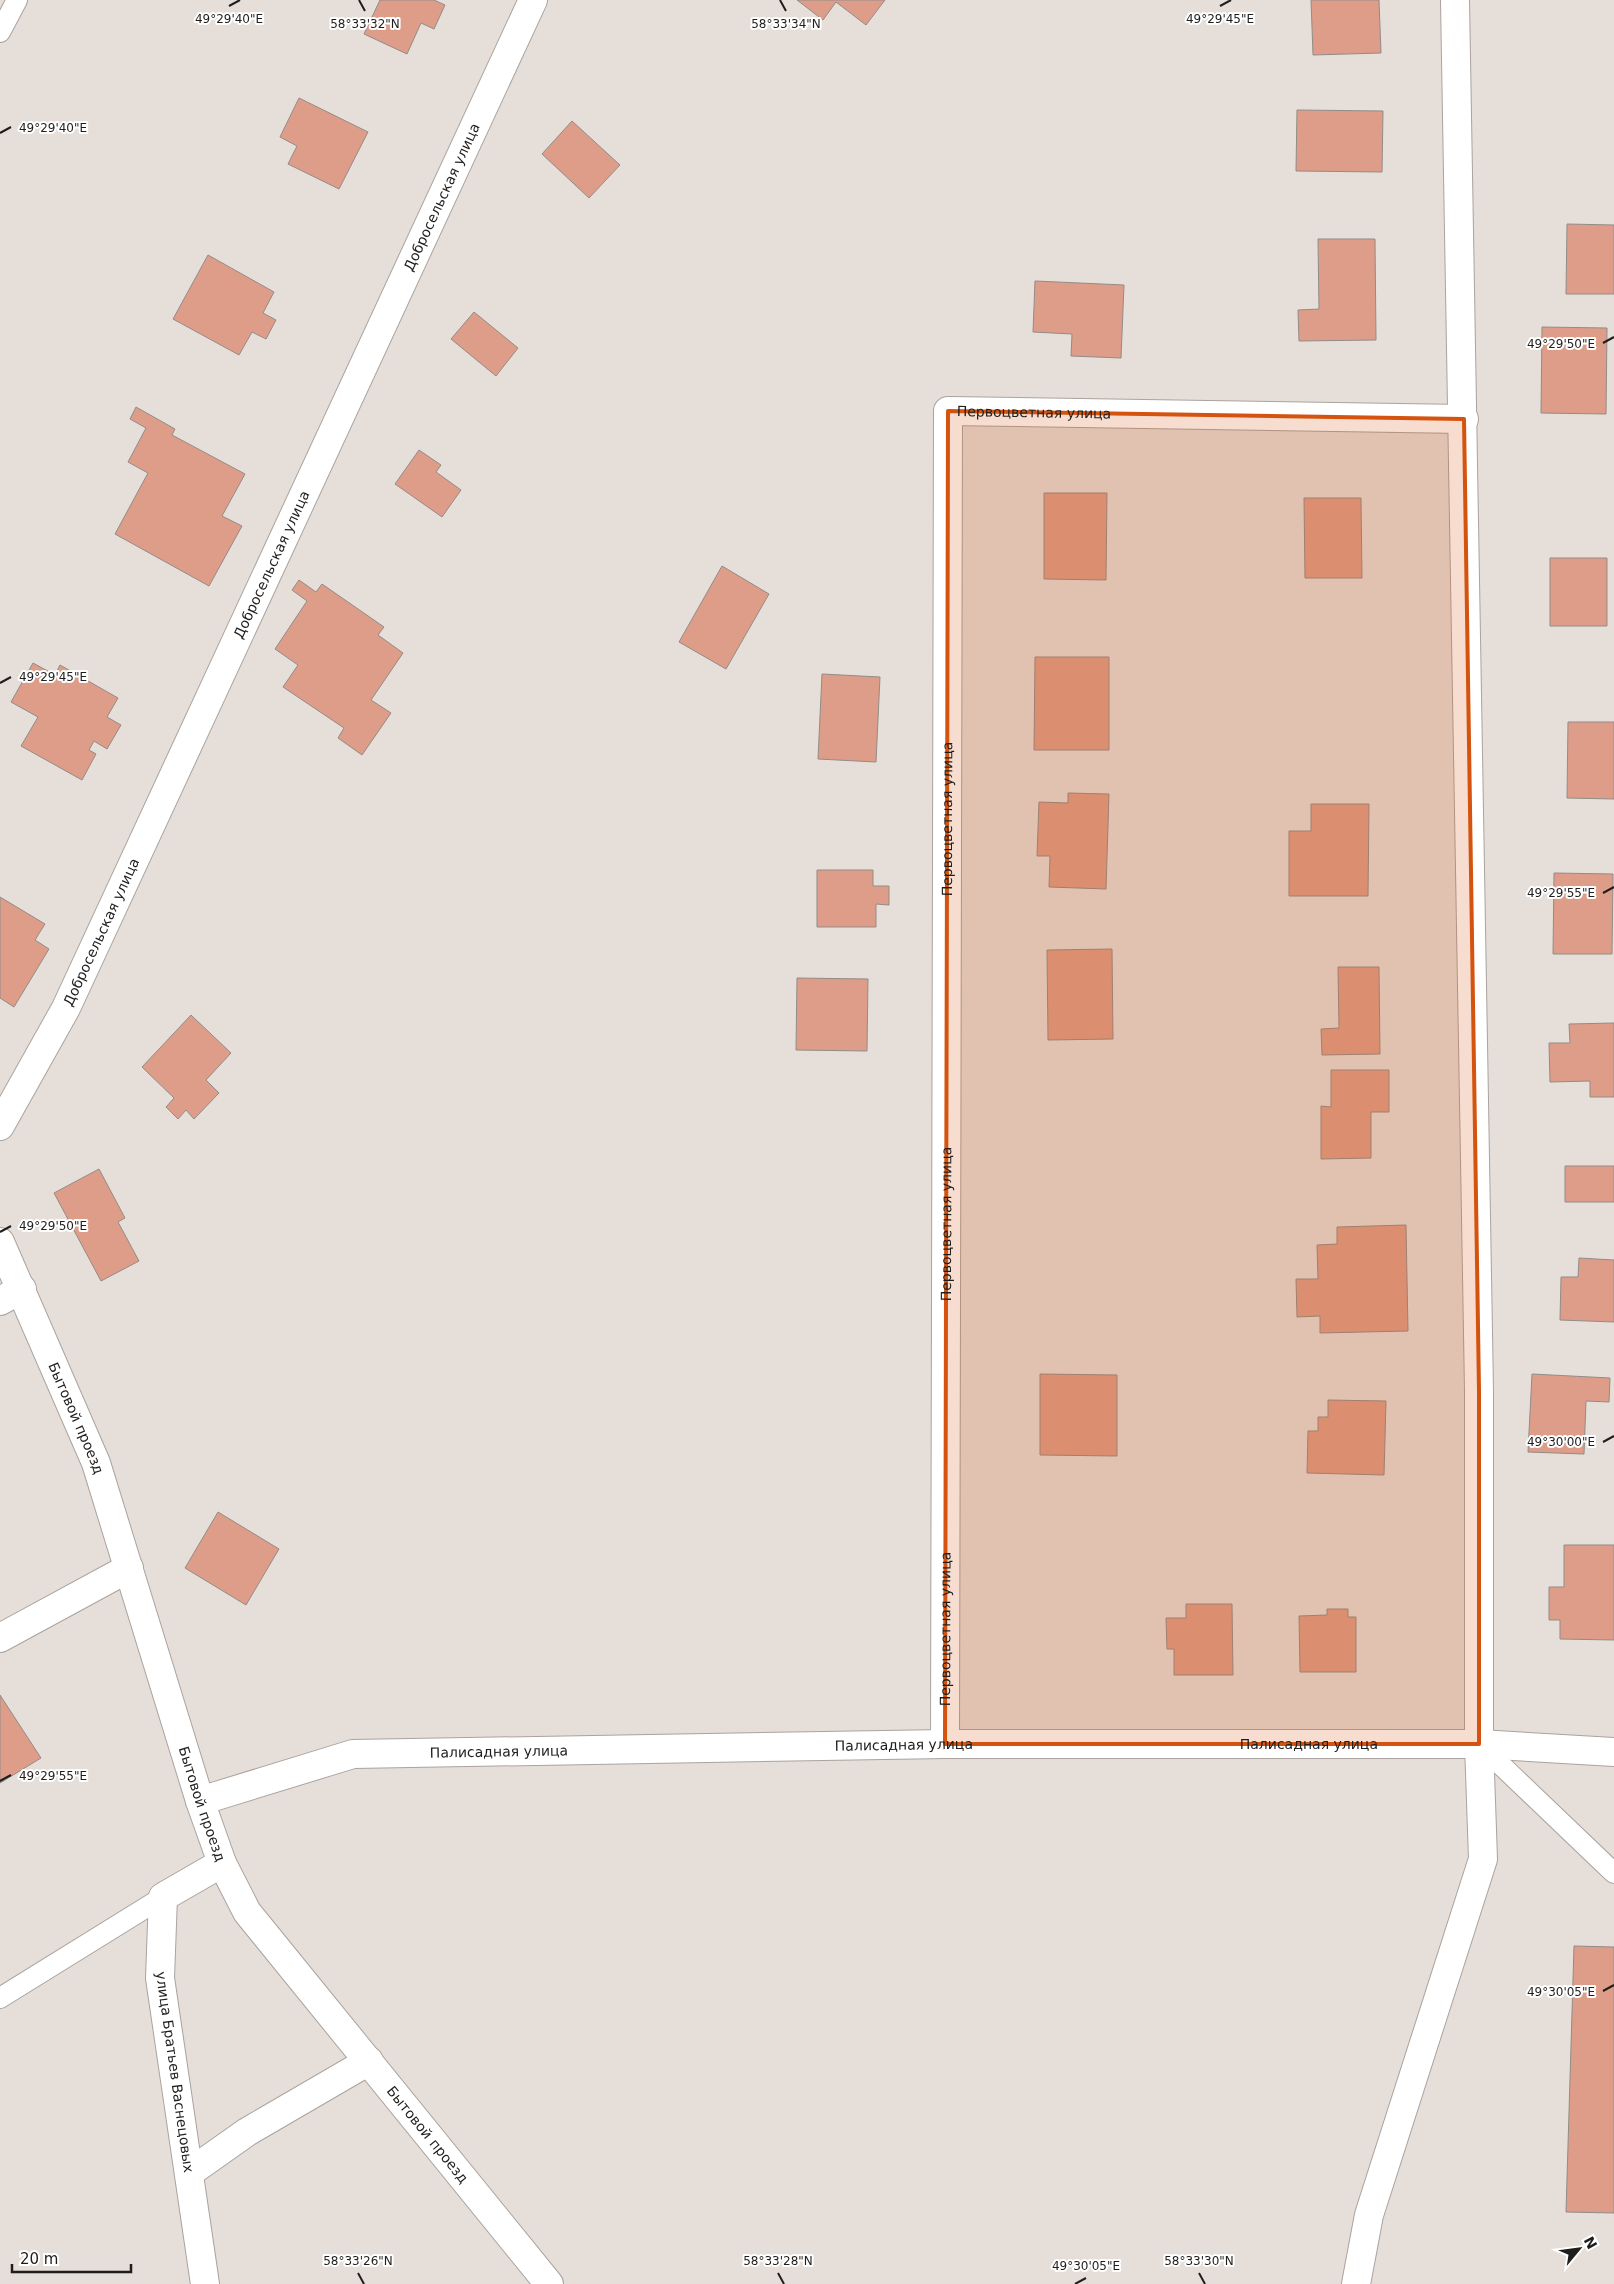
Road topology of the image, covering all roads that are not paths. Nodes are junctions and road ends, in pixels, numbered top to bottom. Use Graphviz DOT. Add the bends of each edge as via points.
graph roads {
  1 [pos="17,0"];
  2 [pos="533,0"];
  3 [pos="1455,0"];
  4 [pos="0,32"];
  5 [pos="1464,419"];
  6 [pos="0,1126"];
  7 [pos="0,1242"];
  8 [pos="11,1295"];
  9 [pos="129,1568"];
  10 [pos="0,1638"];
  11 [pos="945,1744"];
  12 [pos="1479,1744"];
  13 [pos="1614,1752"];
  14 [pos="200,1801"];
  15 [pos="222,1862"];
  16 [pos="1614,1873"];
  17 [pos="163,1897"];
  18 [pos="0,1998"];
  19 [pos="369,2061"];
  20 [pos="189,2172"];
  21 [pos="205,2284"];
  22 [pos="549,2284"];
  23 [pos="1356,2284"];
  1 -- 4 [label="lane"];
  2 -- 6 [label="street, Добросельская улица" via="66,1008"];
  3 -- 5 [label="street"];
  5 -- 11 [label="street, Первоцветная улица" via="948,410"];
  5 -- 12 [label="street" via="1479,1391"];
  7 -- 8 [label="street, Бытовой проезд"];
  8 -- 9 [label="street, Бытовой проезд" via="96,1463"];
  9 -- 10 [label="street"];
  9 -- 14 [label="street, Бытовой проезд"];
  11 -- 12 [label="street, Палисадная улица"];
  11 -- 14 [label="street, Палисадная улица" via="353,1754"];
  12 -- 13 [label="street, Палисадная улица"];
  12 -- 16 [label="lane"];
  12 -- 23 [label="street" via="1484,1859 1369,2215"];
  14 -- 15 [label="street, Бытовой проезд"];
  15 -- 17 [label="street"];
  15 -- 19 [label="street, Бытовой проезд" via="247,1912"];
  17 -- 18 [label="lane"];
  17 -- 20 [label="street, улица Братьев Васнецовых" via="160,1978"];
  19 -- 20 [label="street" via="247,2132"];
  19 -- 22 [label="street, Бытовой проезд"];
  20 -- 21 [label="street, улица Братьев Васнецовых"];
}
